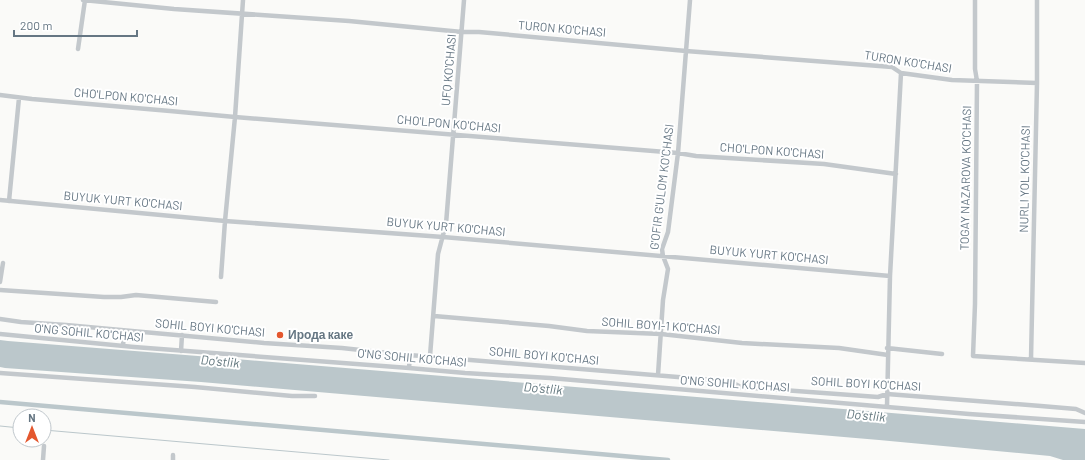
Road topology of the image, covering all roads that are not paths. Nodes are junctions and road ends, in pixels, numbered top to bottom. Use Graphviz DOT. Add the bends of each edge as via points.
graph roads {
  1 [pos="84,0"];
  2 [pos="243,0"];
  3 [pos="464,0"];
  4 [pos="690,0"];
  5 [pos="975,0"];
  6 [pos="1037,0"];
  7 [pos="242,13"];
  8 [pos="462,32"];
  9 [pos="78,49"];
  10 [pos="686,50"];
  11 [pos="901,73"];
  12 [pos="977,81"];
  13 [pos="1038,83"];
  14 [pos="0,95"];
  15 [pos="19,98"];
  16 [pos="235,117"];
  17 [pos="454,135"];
  18 [pos="678,153"];
  19 [pos="896,174"];
  20 [pos="0,200"];
  21 [pos="9,201"];
  22 [pos="225,221"];
  23 [pos="443,237"];
  24 [pos="663,256"];
  25 [pos="3,263"];
  26 [pos="890,276"];
  27 [pos="221,277"];
  28 [pos="0,282"];
  29 [pos="0,290"];
  30 [pos="216,302"];
  31 [pos="434,316"];
  32 [pos="0,319"];
  33 [pos="124,331"];
  34 [pos="0,334"];
  35 [pos="661,334"];
  36 [pos="182,335"];
  37 [pos="123,346"];
  38 [pos="888,348"];
  39 [pos="181,350"];
  40 [pos="942,354"];
  41 [pos="410,355"];
  42 [pos="888,355"];
  43 [pos="430,356"];
  44 [pos="1031,359"];
  45 [pos="1085,363"];
  46 [pos="409,368"];
  47 [pos="0,373"];
  48 [pos="658,375"];
  49 [pos="887,394"];
  50 [pos="315,396"];
  51 [pos="887,406"];
  52 [pos="1085,413"];
  53 [pos="1085,422"];
  54 [pos="44,448"];
  55 [pos="44,460"];
  1 -- 7 [label="street, TURON KO'CHASI"];
  1 -- 9 [label="street"];
  2 -- 7 [label="street"];
  3 -- 8 [label="street, UFQ KO'CHASI"];
  4 -- 10 [label="street, G'OFIR G'ULOM KO'CHASI"];
  5 -- 12 [label="street, TOGAY NAZAROVA KO'CHASI"];
  6 -- 13 [label="street, NURLI YOL KO'CHASI"];
  7 -- 8 [label="street, TURON KO'CHASI"];
  7 -- 16 [label="street"];
  8 -- 10 [label="street, TURON KO'CHASI"];
  8 -- 17 [label="street, UFQ KO'CHASI"];
  10 -- 11 [label="street, TURON KO'CHASI" via="892,67"];
  10 -- 18 [label="street, G'OFIR G'ULOM KO'CHASI"];
  11 -- 12 [label="street, TURON KO'CHASI"];
  11 -- 19 [label="street"];
  12 -- 13 [label="street, TURON KO'CHASI"];
  12 -- 44 [label="street, TOGAY NAZAROVA KO'CHASI" via="973,356"];
  13 -- 44 [label="street, NURLI YOL KO'CHASI"];
  14 -- 15 [label="street, CHO'LPON KO'CHASI"];
  15 -- 16 [label="street, CHO'LPON KO'CHASI"];
  15 -- 21 [label="street"];
  16 -- 17 [label="street, CHO'LPON KO'CHASI"];
  16 -- 22 [label="street"];
  17 -- 18 [label="street, CHO'LPON KO'CHASI"];
  17 -- 23 [label="street, UFQ KO'CHASI"];
  18 -- 19 [label="street, CHO'LPON KO'CHASI" via="824,164"];
  18 -- 24 [label="street, G'OFIR G'ULOM KO'CHASI"];
  19 -- 26 [label="street"];
  20 -- 21 [label="street, BUYUK YURT KO'CHASI"];
  21 -- 22 [label="street, BUYUK YURT KO'CHASI"];
  22 -- 23 [label="street, BUYUK YURT KO'CHASI"];
  22 -- 27 [label="street"];
  23 -- 24 [label="street, BUYUK YURT KO'CHASI"];
  23 -- 31 [label="street, UFQ KO'CHASI" via="438,254"];
  24 -- 26 [label="street, BUYUK YURT KO'CHASI"];
  24 -- 35 [label="street, G'OFIR G'ULOM KO'CHASI" via="668,269"];
  25 -- 28 [label="street"];
  26 -- 38 [label="street"];
  29 -- 30 [label="street" via="104,297 136,295"];
  31 -- 35 [label="street, SOHIL BOYI-1 KO'CHASI" via="588,331"];
  31 -- 43 [label="street, UFQ KO'CHASI"];
  32 -- 33 [label="street, SOHIL BOYI KO'CHASI"];
  33 -- 36 [label="street, SOHIL BOYI KO'CHASI"];
  33 -- 37 [label="street"];
  34 -- 37 [label="street, O'NG SOHIL KO'CHASI"];
  35 -- 42 [label="street, SOHIL BOYI-1 KO'CHASI" via="742,343 839,348"];
  35 -- 48 [label="street, G'OFIR G'ULOM KO'CHASI"];
  36 -- 39 [label="street"];
  36 -- 41 [label="street, SOHIL BOYI KO'CHASI"];
  37 -- 39 [label="street, O'NG SOHIL KO'CHASI"];
  38 -- 40 [label="street"];
  38 -- 42 [label="street"];
  39 -- 46 [label="street, O'NG SOHIL KO'CHASI"];
  41 -- 43 [label="street, SOHIL BOYI KO'CHASI"];
  41 -- 46 [label="street"];
  42 -- 49 [label="street"];
  43 -- 48 [label="street, SOHIL BOYI KO'CHASI"];
  44 -- 45 [label="street"];
  46 -- 51 [label="street, O'NG SOHIL KO'CHASI"];
  47 -- 50 [label="street"];
  48 -- 49 [label="street, SOHIL BOYI KO'CHASI" via="731,382 741,387 878,397"];
  49 -- 51 [label="street"];
  49 -- 52 [label="street, SOHIL BOYI KO'CHASI" via="1076,409"];
  51 -- 53 [label="street, O'NG SOHIL KO'CHASI"];
  54 -- 55 [label="street"];
}
